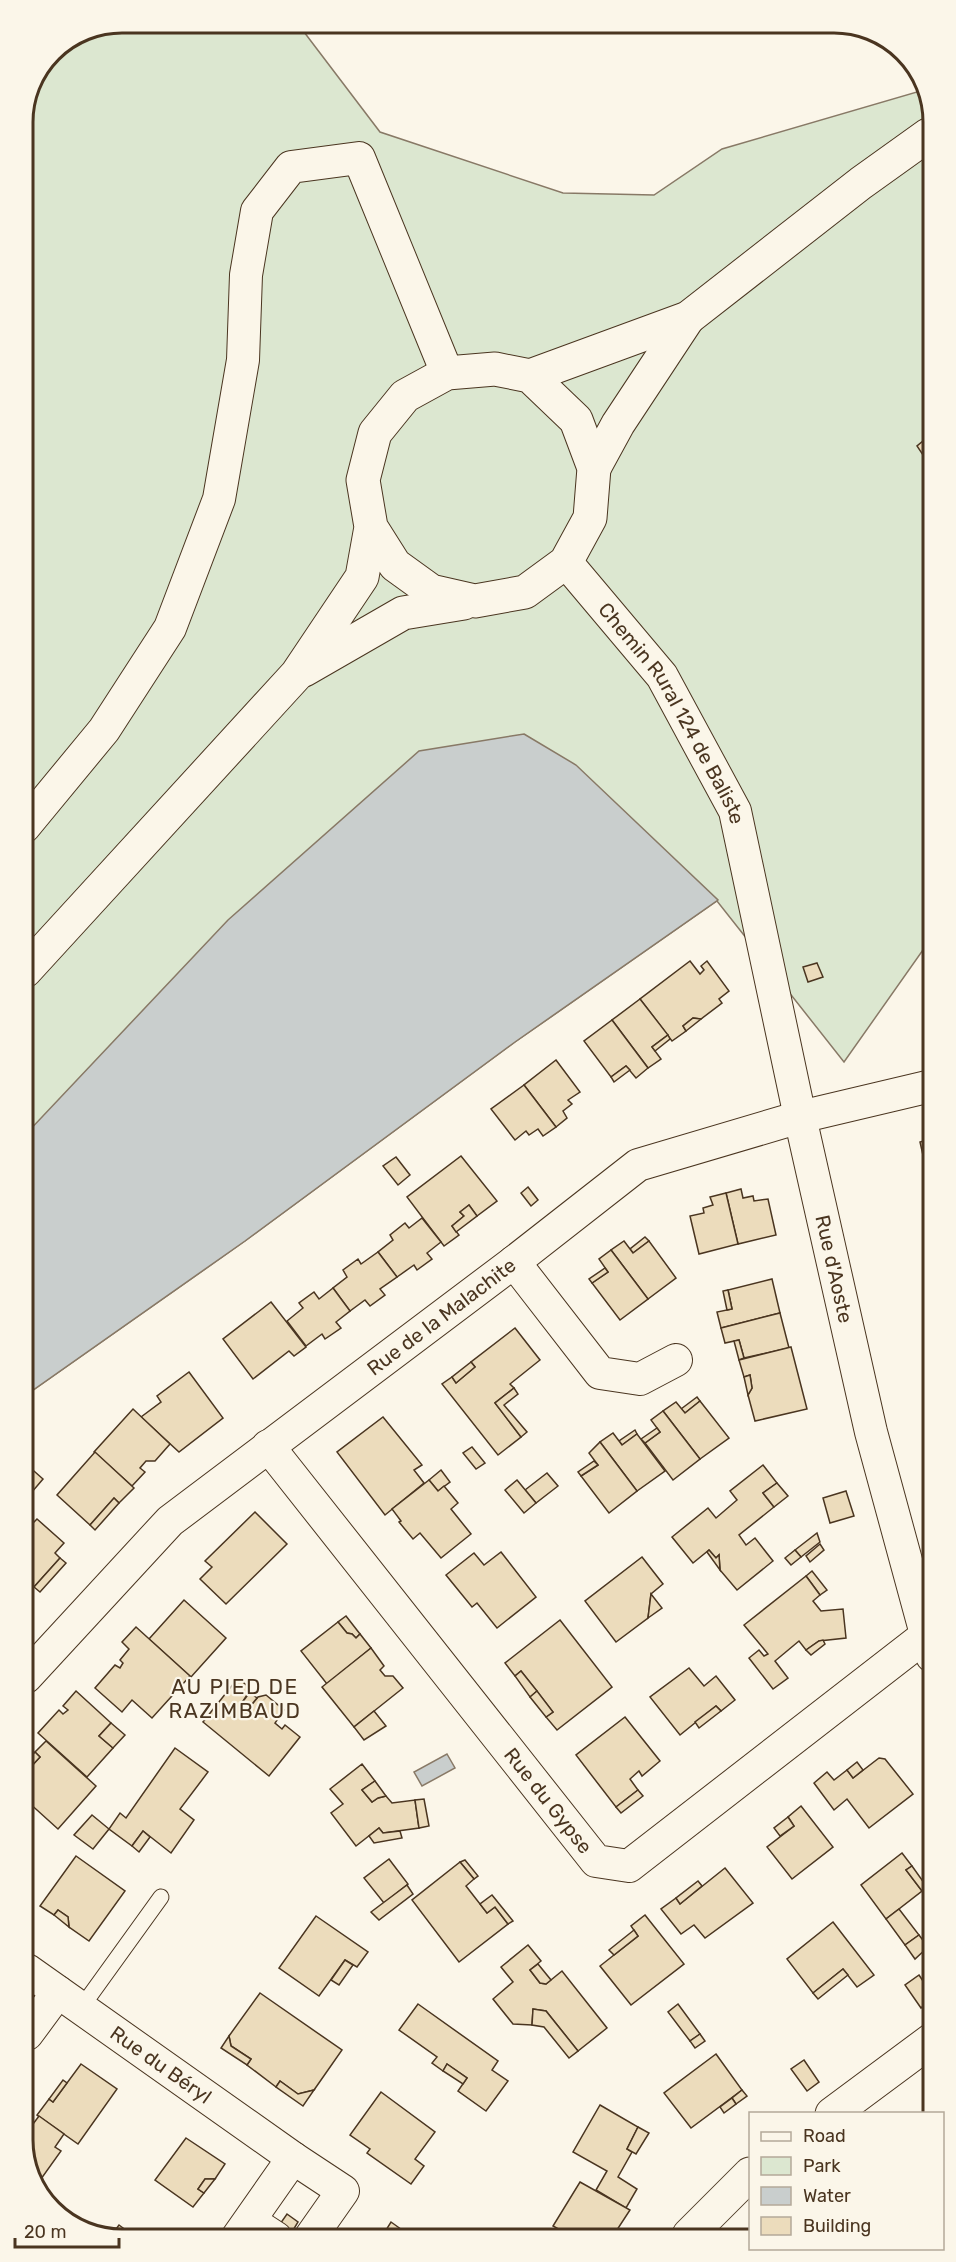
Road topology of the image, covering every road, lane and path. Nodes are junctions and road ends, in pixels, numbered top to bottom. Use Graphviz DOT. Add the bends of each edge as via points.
graph roads {
  1 [pos="923,139"];
  2 [pos="688,318"];
  3 [pos="447,373"];
  4 [pos="530,376"];
  5 [pos="594,468"];
  6 [pos="371,527"];
  7 [pos="566,562"];
  8 [pos="475,601"];
  9 [pos="297,674"];
  10 [pos="33,816"];
  11 [pos="750,879"];
  12 [pos="33,962"];
  13 [pos="923,1088"];
  14 [pos="800,1118"];
  15 [pos="514,1262"];
  16 [pos="676,1360"];
  17 [pos="268,1446"];
  18 [pos="923,1616"];
  19 [pos="923,1646"];
  20 [pos="33,1670"];
  21 [pos="161,1897"];
  22 [pos="33,1974"];
  23 [pos="70,2000"];
  24 [pos="33,2029"];
  25 [pos="923,2046"];
  26 [pos="835,2112"];
  27 [pos="293,2158"];
  28 [pos="749,2175"];
  29 [pos="244,2229"];
  30 [pos="317,2229"];
  31 [pos="695,2229"];
  1 -- 2 [label="main road"];
  2 -- 4 [label="main road"];
  2 -- 5 [label="main road" via="618,424"];
  3 -- 4 [label="main road" via="495,369"];
  3 -- 6 [label="main road" via="405,396 375,433 363,480"];
  3 -- 10 [label="street" via="359,158 291,167 257,211 246,275 243,360 219,499 170,628 104,730"];
  4 -- 5 [label="main road" via="576,420"];
  5 -- 7 [label="main road" via="590,518"];
  6 -- 8 [label="main road" via="395,565 431,591"];
  6 -- 9 [label="main road" via="362,577"];
  7 -- 8 [label="main road" via="525,592"];
  7 -- 11 [label="street, Chemin Rural 124 de Baliste" via="662,676 735,811"];
  8 -- 9 [label="main road" via="403,613"];
  9 -- 12 [label="main road"];
  11 -- 14 [label="street, Rue d'Aoste"];
  13 -- 14 [label="street, Rue de la Malachite"];
  14 -- 15 [label="street, Rue de la Malachite" via="638,1165"];
  14 -- 18 [label="street, Rue d'Aoste" via="872,1432"];
  15 -- 16 [label="street" via="600,1373 640,1379"];
  15 -- 17 [label="street, Rue de la Malachite"];
  17 -- 19 [label="street, Rue du Gypse" via="596,1861 629,1866"];
  17 -- 20 [label="street, Rue de la Malachite" via="170,1521"];
  21 -- 23 [label="lane"];
  22 -- 23 [label="street, Rue du Béryl"];
  23 -- 24 [label="street"];
  23 -- 27 [label="street, Rue du Béryl"];
  25 -- 26 [label="main road"];
  27 -- 29 [label="street"];
  27 -- 30 [label="street, Rue du Béryl" via="344,2191"];
  28 -- 31 [label="main road"];
}
